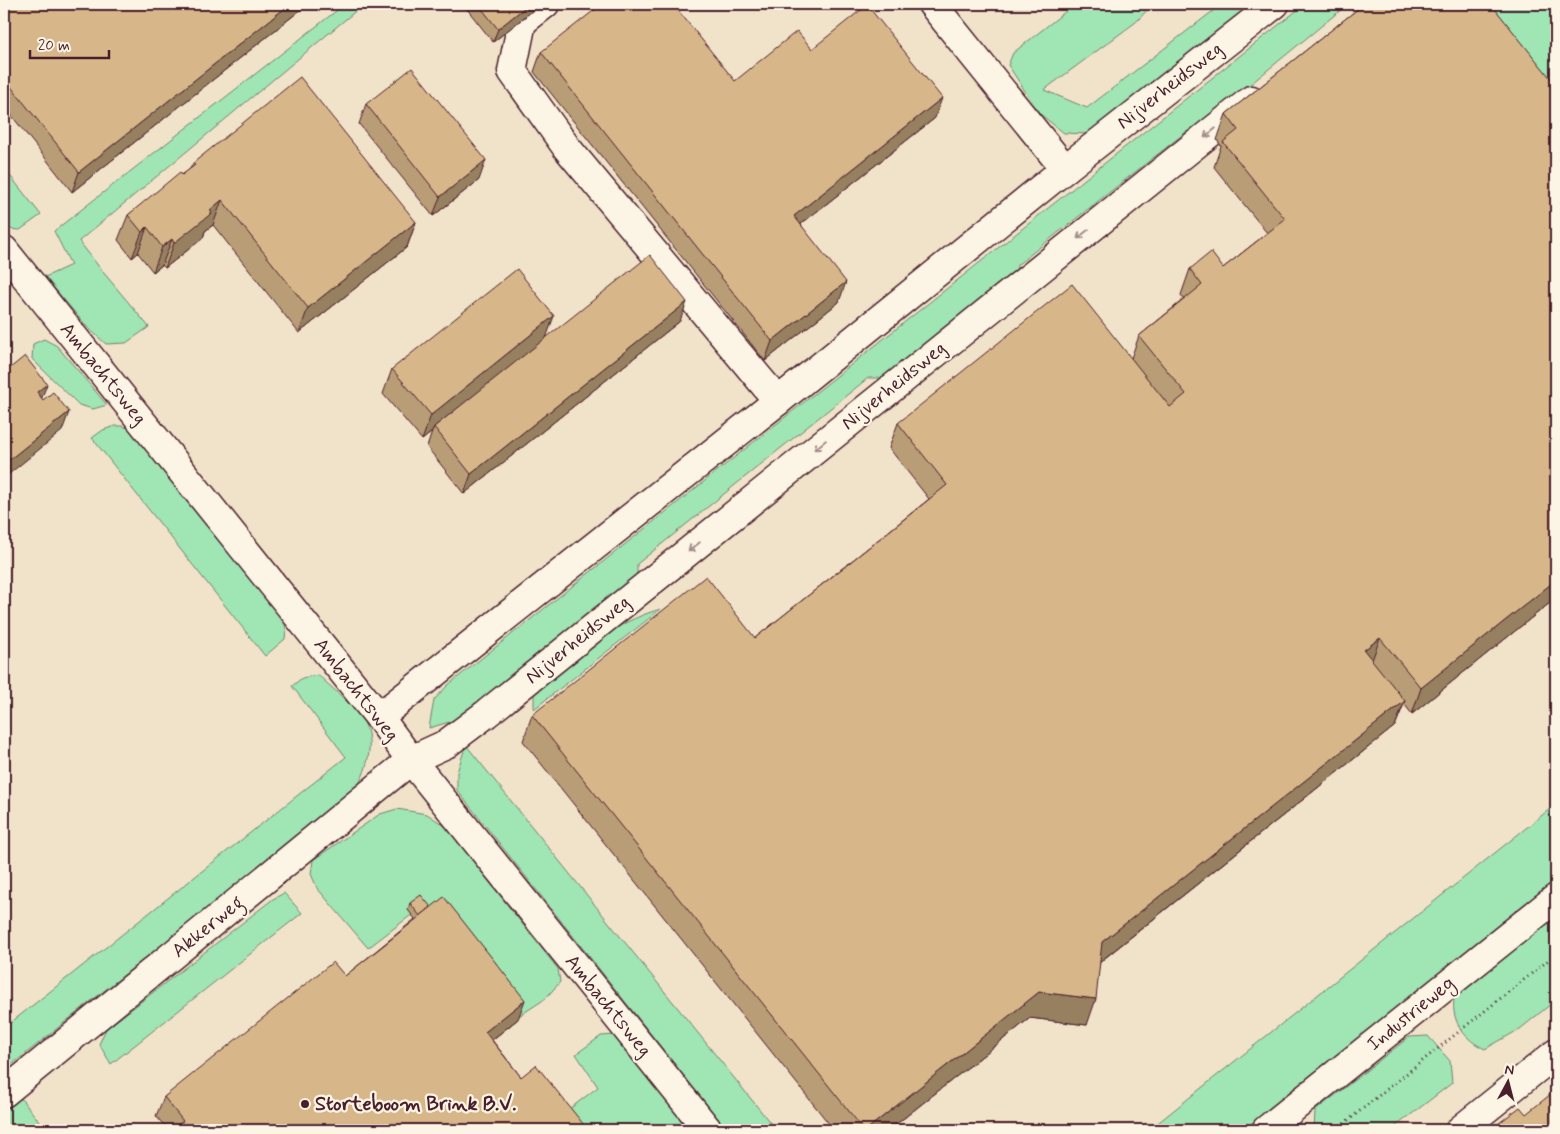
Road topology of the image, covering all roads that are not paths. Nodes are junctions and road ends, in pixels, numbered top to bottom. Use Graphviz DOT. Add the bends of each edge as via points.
graph roads {
  1 [pos="545,4"];
  2 [pos="932,4"];
  3 [pos="1275,4"];
  4 [pos="1270,84"];
  5 [pos="1066,169"];
  6 [pos="4,250"];
  7 [pos="778,401"];
  8 [pos="380,717"];
  9 [pos="411,760"];
  10 [pos="1556,898"];
  11 [pos="1556,1053"];
  12 [pos="4,1093"];
  13 [pos="1293,1122"];
  14 [pos="708,1130"];
  15 [pos="1266,1130"];
  16 [pos="1460,1130"];
  1 -- 7 [label="street" via="522,22 512,71 567,148"];
  2 -- 5 [label="street"];
  3 -- 5 [label="street, Nijverheidsweg"];
  4 -- 9 [label="street, Nijverheidsweg, one-way" via="486,714 446,744"];
  5 -- 7 [label="street, Nijverheidsweg"];
  6 -- 8 [label="street, Ambachtsweg"];
  7 -- 8 [label="street, Nijverheidsweg"];
  8 -- 9 [label="street, Ambachtsweg"];
  9 -- 12 [label="street, Akkerweg"];
  9 -- 14 [label="street, Ambachtsweg"];
  10 -- 13 [label="street, Industrieweg"];
  11 -- 16 [label="street"];
  13 -- 15 [label="street, Industrieweg"];
}
